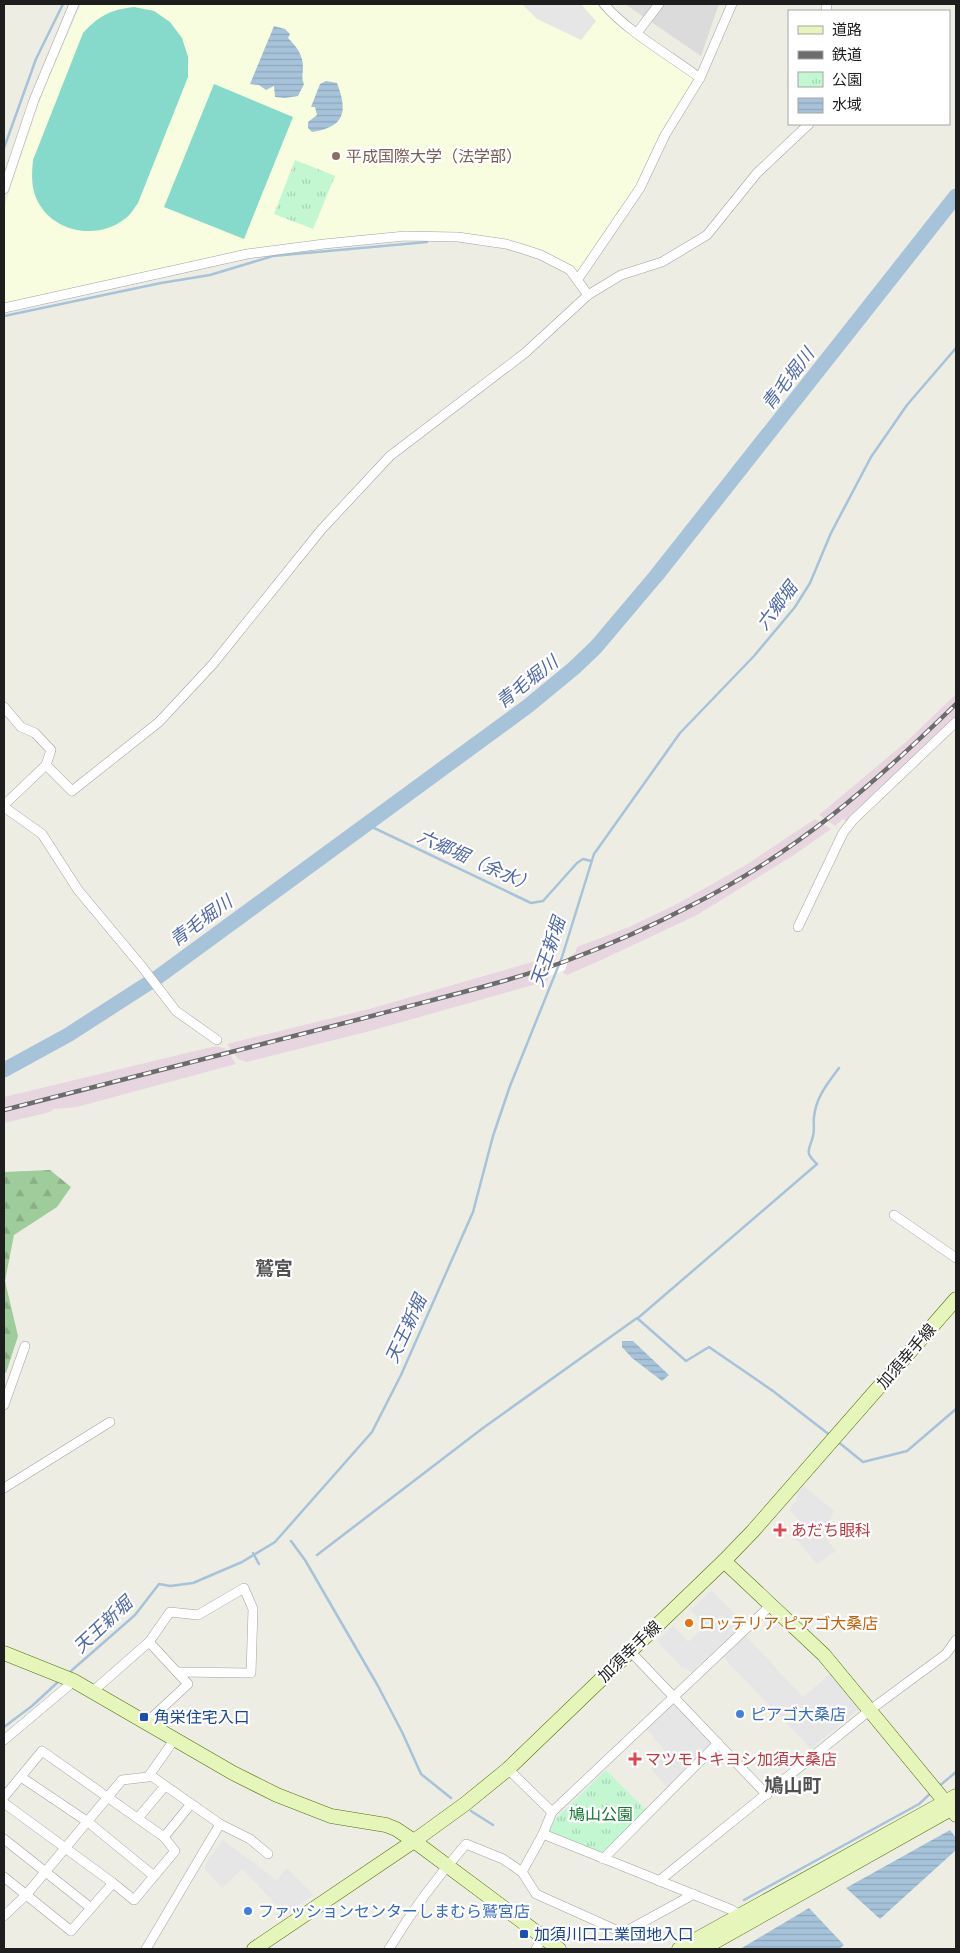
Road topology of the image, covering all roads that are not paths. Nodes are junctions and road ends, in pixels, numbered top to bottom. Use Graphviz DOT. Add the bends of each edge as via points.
graph roads {
  1 [pos="74,4"];
  2 [pos="604,4"];
  3 [pos="660,4"];
  4 [pos="732,4"];
  5 [pos="637,33"];
  6 [pos="700,78"];
  7 [pos="808,125"];
  8 [pos="4,190"];
  9 [pos="578,278"];
  10 [pos="588,295"];
  11 [pos="4,308"];
  12 [pos="4,707"];
  13 [pos="956,722"];
  14 [pos="46,765"];
  15 [pos="4,806"];
  16 [pos="798,927"];
  17 [pos="217,1040"];
  18 [pos="894,1214"];
  19 [pos="956,1258"];
  20 [pos="956,1299"];
  21 [pos="25,1346"];
  22 [pos="4,1405"];
  23 [pos="110,1422"];
  24 [pos="4,1488"];
  25 [pos="724,1561"];
  26 [pos="771,1605"];
  27 [pos="956,1640"];
  28 [pos="149,1642"];
  29 [pos="629,1650"];
  30 [pos="4,1653"];
  31 [pos="177,1672"];
  32 [pos="74,1681"];
  33 [pos="92,1692"];
  34 [pos="674,1698"];
  35 [pos="870,1710"];
  36 [pos="146,1724"];
  37 [pos="4,1740"];
  38 [pos="174,1740"];
  39 [pos="718,1743"];
  40 [pos="508,1769"];
  41 [pos="150,1775"];
  42 [pos="20,1777"];
  43 [pos="165,1786"];
  44 [pos="766,1795"];
  45 [pos="4,1797"];
  46 [pos="109,1797"];
  47 [pos="4,1803"];
  48 [pos="191,1804"];
  49 [pos="953,1806"];
  50 [pos="552,1812"];
  51 [pos="138,1818"];
  52 [pos="88,1822"];
  53 [pos="220,1824"];
  54 [pos="543,1834"];
  55 [pos="164,1837"];
  56 [pos="4,1839"];
  57 [pos="414,1840"];
  58 [pos="65,1848"];
  59 [pos="268,1854"];
  60 [pos="603,1859"];
  61 [pos="447,1865"];
  62 [pos="46,1872"];
  63 [pos="522,1872"];
  64 [pos="154,1876"];
  65 [pos="4,1877"];
  66 [pos="659,1881"];
  67 [pos="113,1883"];
  68 [pos="694,1894"];
  69 [pos="26,1895"];
  70 [pos="91,1908"];
  71 [pos="4,1916"];
  72 [pos="744,1919"];
  73 [pos="539,1943"];
  74 [pos="146,1949"];
  75 [pos="254,1949"];
  76 [pos="389,1949"];
  77 [pos="559,1949"];
  78 [pos="679,1949"];
  79 [pos="702,1949"];
  1 -- 8 [label="street" via="34,100"];
  2 -- 5 [label="street"];
  3 -- 5 [label="street"];
  4 -- 6 [label="street"];
  5 -- 6 [label="street"];
  6 -- 9 [label="street" via="665,135 640,188"];
  7 -- 10 [label="street" via="757,172 707,235 662,262 620,275"];
  9 -- 10 [label="street"];
  9 -- 11 [label="street" via="570,270 541,255 506,244 458,237 405,236 247,254"];
  10 -- 14 [label="street" via="525,353 390,456 321,530 213,664 159,722 72,792"];
  12 -- 14 [label="street" via="21,727 35,733 51,750"];
  13 -- 16 [label="street" via="842,833"];
  14 -- 15 [label="street"];
  15 -- 17 [label="street" via="42,834 78,890 179,1014"];
  18 -- 19 [label="street"];
  20 -- 25 [label="street, 加須幸手線"];
  21 -- 22 [label="street"];
  23 -- 24 [label="street"];
  25 -- 26 [label="street"];
  25 -- 29 [label="street, 加須幸手線"];
  26 -- 34 [label="street"];
  26 -- 35 [label="street" via="824,1655"];
  27 -- 35 [label="street" via="946,1654"];
  28 -- 31 [label="street"];
  28 -- 31 [label="street" via="170,1612 198,1615 244,1588 253,1610 251,1673"];
  28 -- 33 [label="street"];
  29 -- 34 [label="street"];
  29 -- 40 [label="street, 加須幸手線"];
  30 -- 32 [label="street"];
  31 -- 36 [label="street" via="188,1684"];
  32 -- 33 [label="street"];
  32 -- 37 [label="street"];
  33 -- 36 [label="street"];
  34 -- 39 [label="street"];
  34 -- 50 [label="street"];
  35 -- 44 [label="street"];
  35 -- 49 [label="street"];
  36 -- 38 [label="street"];
  38 -- 41 [label="street"];
  38 -- 57 [label="street" via="277,1795 320,1813 386,1825"];
  39 -- 44 [label="street"];
  39 -- 60 [label="street"];
  40 -- 50 [label="street"];
  40 -- 57 [label="street, 加須幸手線"];
  41 -- 43 [label="street"];
  41 -- 46 [label="street" via="148,1778 122,1780"];
  42 -- 45 [label="street"];
  42 -- 46 [label="street" via="42,1751"];
  42 -- 52 [label="street"];
  43 -- 48 [label="street"];
  43 -- 51 [label="street"];
  44 -- 66 [label="street"];
  46 -- 51 [label="street"];
  46 -- 52 [label="street"];
  47 -- 58 [label="street"];
  48 -- 53 [label="street"];
  48 -- 55 [label="street"];
  49 -- 72 [label="street"];
  50 -- 54 [label="street"];
  51 -- 55 [label="street"];
  52 -- 58 [label="street"];
  52 -- 64 [label="street"];
  53 -- 59 [label="street" via="250,1839"];
  53 -- 74 [label="street"];
  54 -- 60 [label="street"];
  54 -- 63 [label="street"];
  55 -- 64 [label="street" via="174,1851"];
  56 -- 62 [label="street"];
  57 -- 61 [label="street"];
  57 -- 75 [label="street, 加須幸手線"];
  58 -- 62 [label="street"];
  58 -- 67 [label="street"];
  60 -- 66 [label="street"];
  61 -- 63 [label="street" via="466,1844 503,1859"];
  61 -- 73 [label="street"];
  61 -- 76 [label="street"];
  62 -- 69 [label="street"];
  62 -- 70 [label="street"];
  63 -- 68 [label="street" via="536,1894 622,1933"];
  64 -- 67 [label="street" via="134,1900"];
  65 -- 69 [label="street"];
  66 -- 68 [label="street"];
  67 -- 70 [label="street"];
  68 -- 72 [label="street" via="732,1910"];
  69 -- 70 [label="street" via="72,1931"];
  69 -- 71 [label="street"];
  72 -- 78 [label="street"];
  72 -- 79 [label="street"];
  73 -- 77 [label="street"];
}
